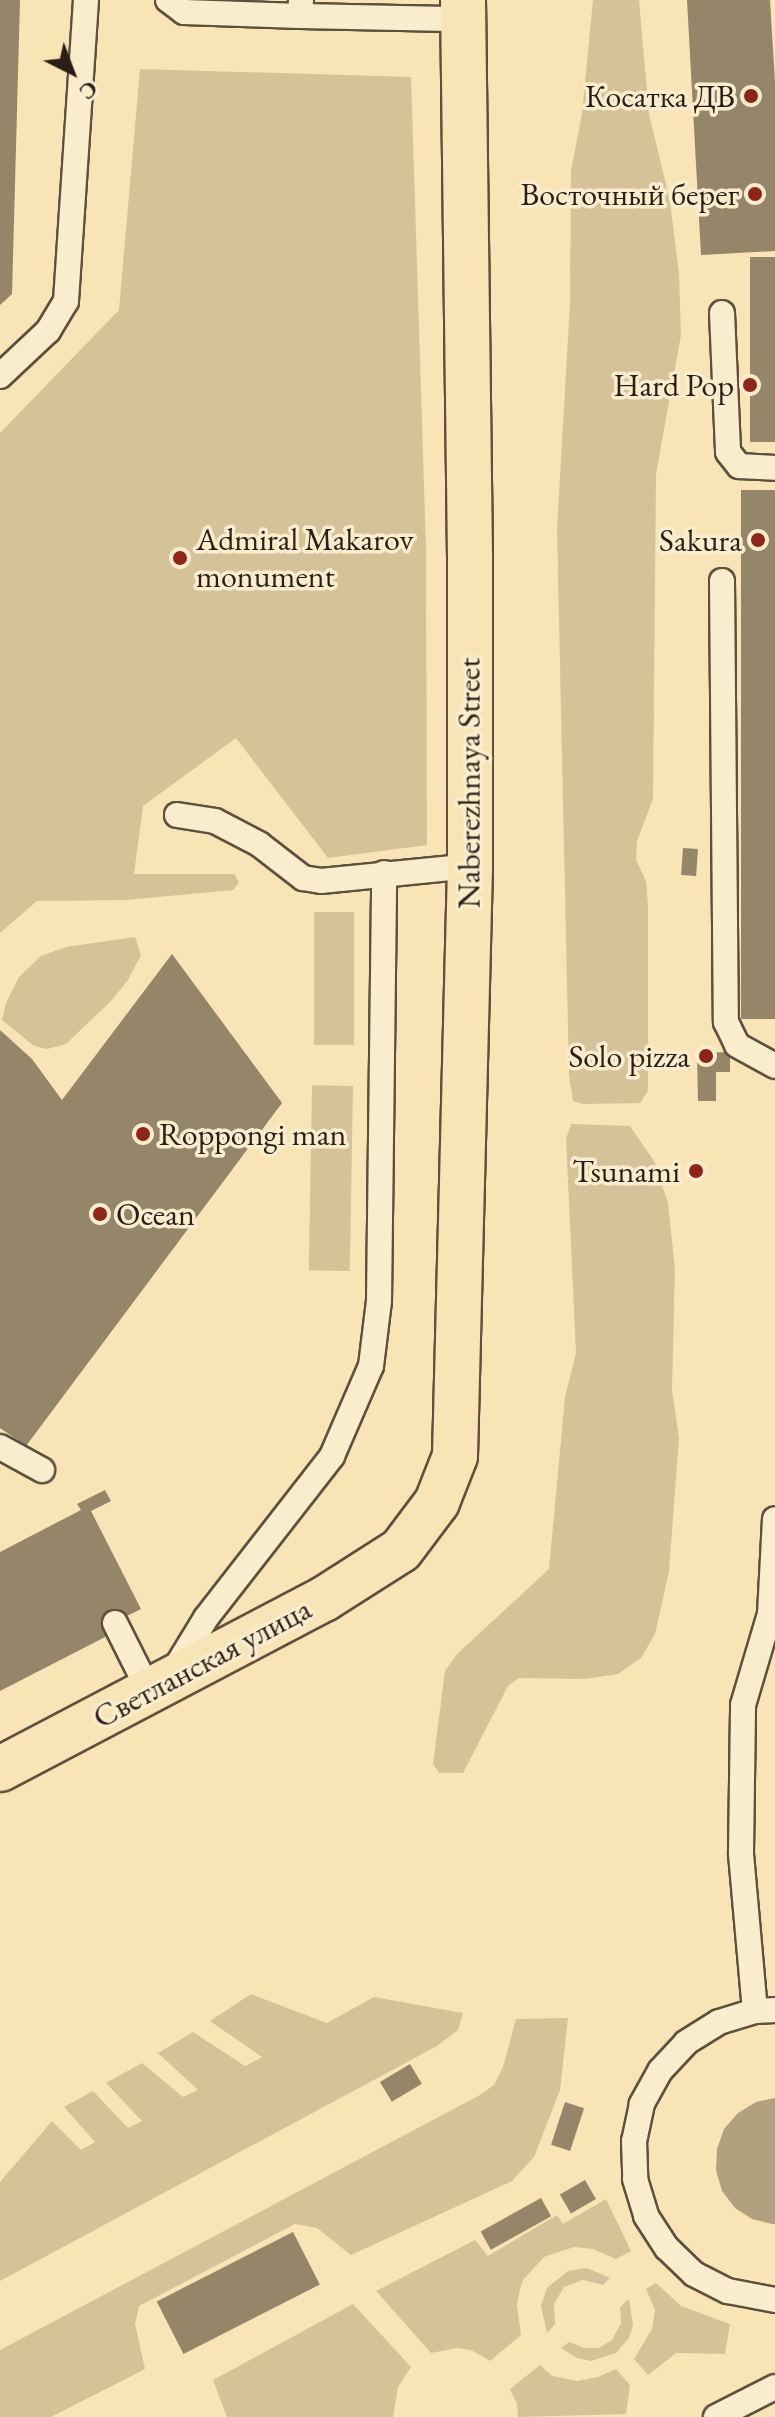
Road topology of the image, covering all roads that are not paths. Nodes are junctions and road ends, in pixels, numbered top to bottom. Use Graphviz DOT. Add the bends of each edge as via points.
graph roads {
  1 [pos="86,0"];
  2 [pos="168,0"];
  3 [pos="300,8"];
  4 [pos="463,9"];
  5 [pos="722,313"];
  6 [pos="0,376"];
  7 [pos="775,468"];
  8 [pos="722,581"];
  9 [pos="177,815"];
  10 [pos="470,866"];
  11 [pos="384,873"];
  12 [pos="775,1066"];
  13 [pos="0,1447"];
  14 [pos="42,1470"];
  15 [pos="775,1519"];
  16 [pos="401,1550"];
  17 [pos="115,1623"];
  18 [pos="159,1686"];
  19 [pos="0,1769"];
  20 [pos="765,2011"];
  21 [pos="775,2300"];
  22 [pos="775,2387"];
  23 [pos="716,2417"];
  1 -- 6 [label="lane" via="66,301 48,331"];
  2 -- 3 [label="lane" via="184,12"];
  3 -- 4 [label="lane"];
  4 -- 10 [label="main road, Naberezhnaya Street"];
  5 -- 7 [label="lane" via="728,452 739,466"];
  8 -- 12 [label="lane" via="726,1022 737,1045"];
  9 -- 11 [label="lane" via="215,821 259,844 303,878 321,881"];
  10 -- 11 [label="lane"];
  10 -- 16 [label="main road, Naberezhnaya Street" via="455,1456 437,1502"];
  11 -- 18 [label="lane" via="379,1301 371,1366 332,1456"];
  13 -- 14 [label="lane"];
  15 -- 20 [label="lane" via="770,1614 743,1705 741,1853"];
  16 -- 18 [label="main road, Светланская улица" via="324,1599"];
  17 -- 18 [label="lane"];
  18 -- 19 [label="main road, Светланская улица"];
  20 -- 21 [label="lane" via="719,2022 686,2043 660,2071 642,2104 634,2141 635,2179 646,2216 667,2248 694,2274 728,2291"];
  22 -- 23 [label="lane"];
}
